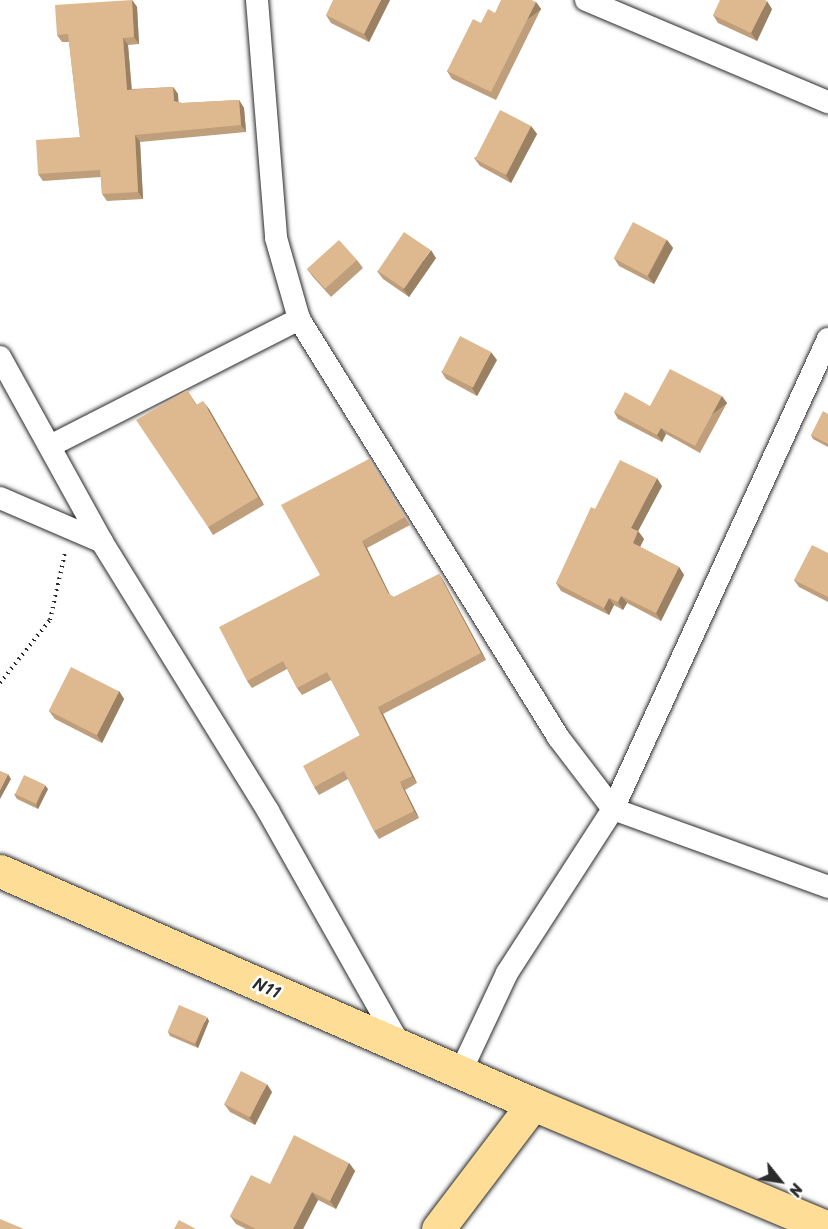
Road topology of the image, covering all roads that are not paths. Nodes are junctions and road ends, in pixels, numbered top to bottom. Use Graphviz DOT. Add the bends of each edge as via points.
graph roads {
  1 [pos="257,0"];
  2 [pos="586,0"];
  3 [pos="828,102"];
  4 [pos="300,319"];
  5 [pos="828,339"];
  6 [pos="0,357"];
  7 [pos="50,446"];
  8 [pos="0,498"];
  9 [pos="102,542"];
  10 [pos="613,808"];
  11 [pos="0,871"];
  12 [pos="828,887"];
  13 [pos="401,1047"];
  14 [pos="460,1073"];
  15 [pos="533,1104"];
  16 [pos="828,1228"];
  17 [pos="438,1229"];
  1 -- 4 [label="street" via="276,238"];
  2 -- 3 [label="street"];
  4 -- 7 [label="street"];
  4 -- 10 [label="street" via="558,737"];
  5 -- 10 [label="street"];
  6 -- 7 [label="street"];
  7 -- 9 [label="street"];
  8 -- 9 [label="street"];
  9 -- 13 [label="street" via="268,812"];
  10 -- 12 [label="street"];
  10 -- 14 [label="street" via="507,973"];
  11 -- 13 [label="main road, N11"];
  13 -- 14 [label="main road, N11"];
  14 -- 15 [label="main road, N11"];
  15 -- 16 [label="main road, N11"];
  15 -- 17 [label="main road"];
}
